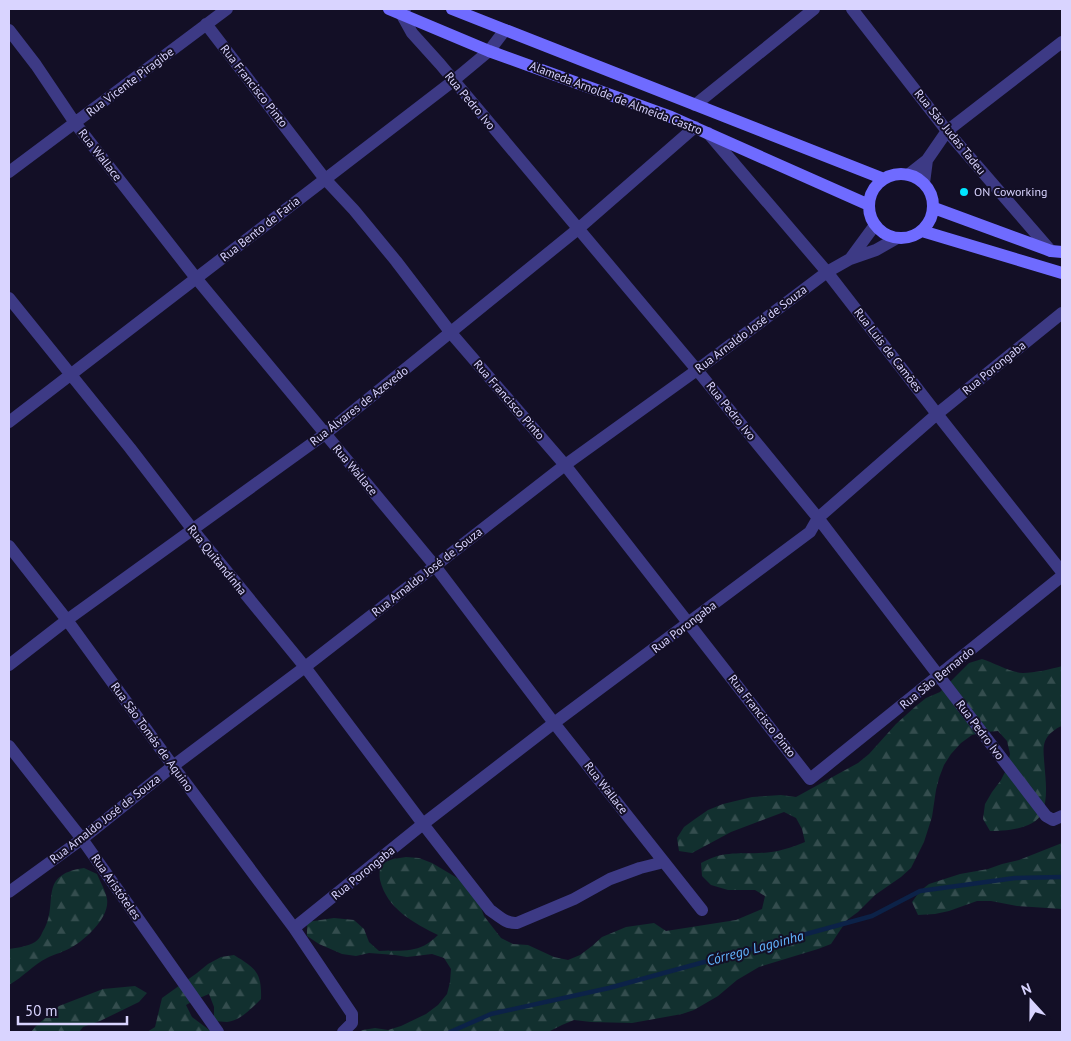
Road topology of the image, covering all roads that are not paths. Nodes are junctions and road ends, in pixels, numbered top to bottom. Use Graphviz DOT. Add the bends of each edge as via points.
graph roads {
  1 [pos="227,9"];
  2 [pos="388,9"];
  3 [pos="452,9"];
  4 [pos="814,9"];
  5 [pos="852,9"];
  6 [pos="403,12"];
  7 [pos="206,24"];
  8 [pos="9,30"];
  9 [pos="505,30"];
  10 [pos="1062,42"];
  11 [pos="489,51"];
  12 [pos="453,81"];
  13 [pos="695,105"];
  14 [pos="75,123"];
  15 [pos="695,127"];
  16 [pos="947,131"];
  17 [pos="708,133"];
  18 [pos="927,160"];
  19 [pos="9,172"];
  20 [pos="908,175"];
  21 [pos="326,178"];
  22 [pos="884,179"];
  23 [pos="924,183"];
  24 [pos="869,206"];
  25 [pos="934,208"];
  26 [pos="875,226"];
  27 [pos="578,229"];
  28 [pos="922,232"];
  29 [pos="897,238"];
  30 [pos="1057,252"];
  31 [pos="850,259"];
  32 [pos="827,272"];
  33 [pos="1062,274"];
  34 [pos="196,278"];
  35 [pos="9,298"];
  36 [pos="1062,313"];
  37 [pos="451,332"];
  38 [pos="697,370"];
  39 [pos="71,375"];
  40 [pos="937,414"];
  41 [pos="9,422"];
  42 [pos="325,434"];
  43 [pos="565,465"];
  44 [pos="818,518"];
  45 [pos="193,530"];
  46 [pos="9,546"];
  47 [pos="435,566"];
  48 [pos="1062,572"];
  49 [pos="1062,576"];
  50 [pos="67,620"];
  51 [pos="689,623"];
  52 [pos="9,665"];
  53 [pos="305,667"];
  54 [pos="939,676"];
  55 [pos="554,723"];
  56 [pos="9,746"];
  57 [pos="173,766"];
  58 [pos="810,778"];
  59 [pos="1058,818"];
  60 [pos="424,824"];
  61 [pos="82,838"];
  62 [pos="664,862"];
  63 [pos="9,892"];
  64 [pos="702,910"];
  65 [pos="294,928"];
  66 [pos="218,1032"];
  67 [pos="343,1032"];
  1 -- 7 [label="street, Rua Vicente Piragibe"];
  2 -- 6 [label="main road, Alameda Arnolde de Almeida Castro"];
  3 -- 9 [label="main road, Alameda Arnolde de Almeida Castro"];
  4 -- 13 [label="street"];
  5 -- 16 [label="street, Rua São Judas Tadeu"];
  6 -- 11 [label="main road, Alameda Arnolde de Almeida Castro"];
  6 -- 12 [label="street, Rua Pedro Ivo" via="412,33"];
  7 -- 14 [label="street, Rua Vicente Piragibe"];
  7 -- 21 [label="street, Rua Francisco Pinto"];
  8 -- 14 [label="street, Rua Wallace"];
  9 -- 11 [label="street, Rua Bento de Faria"];
  9 -- 13 [label="main road, Alameda Arnolde de Almeida Castro"];
  10 -- 16 [label="street"];
  11 -- 12 [label="street, Rua Bento de Faria"];
  11 -- 15 [label="main road, Alameda Arnolde de Almeida Castro"];
  12 -- 21 [label="street, Rua Bento de Faria"];
  12 -- 27 [label="street, Rua Pedro Ivo"];
  13 -- 22 [label="main road, Alameda Arnolde de Almeida Castro"];
  14 -- 19 [label="street, Rua Vicente Piragibe"];
  14 -- 34 [label="street, Rua Wallace"];
  15 -- 17 [label="main road, Alameda Arnolde de Almeida Castro"];
  15 -- 27 [label="street, Rua Álvares de Azevedo"];
  16 -- 18 [label="street"];
  16 -- 30 [label="street, Rua São Judas Tadeu"];
  17 -- 24 [label="main road, Alameda Arnolde de Almeida Castro"];
  17 -- 32 [label="street, Rua Luis de Camões"];
  18 -- 20 [label="street"];
  18 -- 23 [label="street"];
  20 -- 22 [label="main road"];
  20 -- 23 [label="main road"];
  21 -- 34 [label="street, Rua Bento de Faria"];
  21 -- 37 [label="street, Rua Francisco Pinto"];
  22 -- 24 [label="main road" via="876,186"];
  23 -- 25 [label="main road" via="931,192"];
  24 -- 26 [label="main road"];
  25 -- 28 [label="main road"];
  25 -- 30 [label="main road"];
  26 -- 29 [label="main road" via="882,233"];
  26 -- 31 [label="street, Rua Arnaldo José de Souza"];
  27 -- 37 [label="street, Rua Álvares de Azevedo"];
  27 -- 38 [label="street, Rua Pedro Ivo"];
  28 -- 29 [label="main road" via="913,237"];
  28 -- 33 [label="main road"];
  29 -- 31 [label="street, Rua Arnaldo José de Souza"];
  31 -- 32 [label="street, Rua Arnaldo José de Souza"];
  32 -- 38 [label="street, Rua Arnaldo José de Souza"];
  32 -- 40 [label="street, Rua Luis de Camões"];
  34 -- 39 [label="street, Rua Bento de Faria"];
  34 -- 42 [label="street, Rua Wallace"];
  35 -- 39 [label="street, Rua Quitandinha"];
  36 -- 40 [label="street, Rua Porongaba"];
  37 -- 42 [label="street, Rua Álvares de Azevedo"];
  37 -- 43 [label="street, Rua Francisco Pinto"];
  38 -- 43 [label="street, Rua Arnaldo José de Souza"];
  38 -- 44 [label="street, Rua Pedro Ivo"];
  39 -- 41 [label="street, Rua Bento de Faria"];
  39 -- 45 [label="street, Rua Quitandinha"];
  40 -- 44 [label="street, Rua Porongaba"];
  40 -- 48 [label="street, Rua Luis de Camões"];
  42 -- 45 [label="street, Rua Álvares de Azevedo"];
  42 -- 47 [label="street, Rua Wallace"];
  43 -- 47 [label="street, Rua Arnaldo José de Souza"];
  43 -- 51 [label="street, Rua Francisco Pinto"];
  44 -- 51 [label="street, Rua Porongaba" via="810,532"];
  44 -- 54 [label="street, Rua Pedro Ivo"];
  45 -- 50 [label="street, Rua Álvares de Azevedo"];
  45 -- 53 [label="street, Rua Quitandinha"];
  46 -- 50 [label="street, Rua São Tomás de Aquino"];
  47 -- 53 [label="street, Rua Arnaldo José de Souza"];
  47 -- 55 [label="street, Rua Wallace"];
  49 -- 54 [label="street, Rua São Bernardo"];
  50 -- 52 [label="street, Rua Álvares de Azevedo"];
  50 -- 57 [label="street, Rua São Tomás de Aquino"];
  51 -- 55 [label="street, Rua Porongaba"];
  51 -- 58 [label="street, Rua Francisco Pinto"];
  53 -- 57 [label="street, Rua Arnaldo José de Souza"];
  53 -- 60 [label="street, Rua Quitandinha"];
  54 -- 58 [label="street, Rua São Bernardo"];
  54 -- 59 [label="street, Rua Pedro Ivo" via="1046,816"];
  55 -- 60 [label="street, Rua Porongaba"];
  55 -- 62 [label="street, Rua Wallace"];
  56 -- 61 [label="street, Rua Aristóteles"];
  57 -- 61 [label="street, Rua Arnaldo José de Souza"];
  57 -- 65 [label="street, Rua São Tomás de Aquino"];
  60 -- 62 [label="street, Rua Quitandinha" via="490,910 511,923 574,899 640,868"];
  60 -- 65 [label="street, Rua Porongaba"];
  61 -- 63 [label="street, Rua Arnaldo José de Souza"];
  61 -- 66 [label="street, Rua Aristóteles"];
  62 -- 64 [label="street, Rua Wallace"];
  65 -- 67 [label="street, Rua São Tomás de Aquino" via="352,1014 352,1023"];
}
